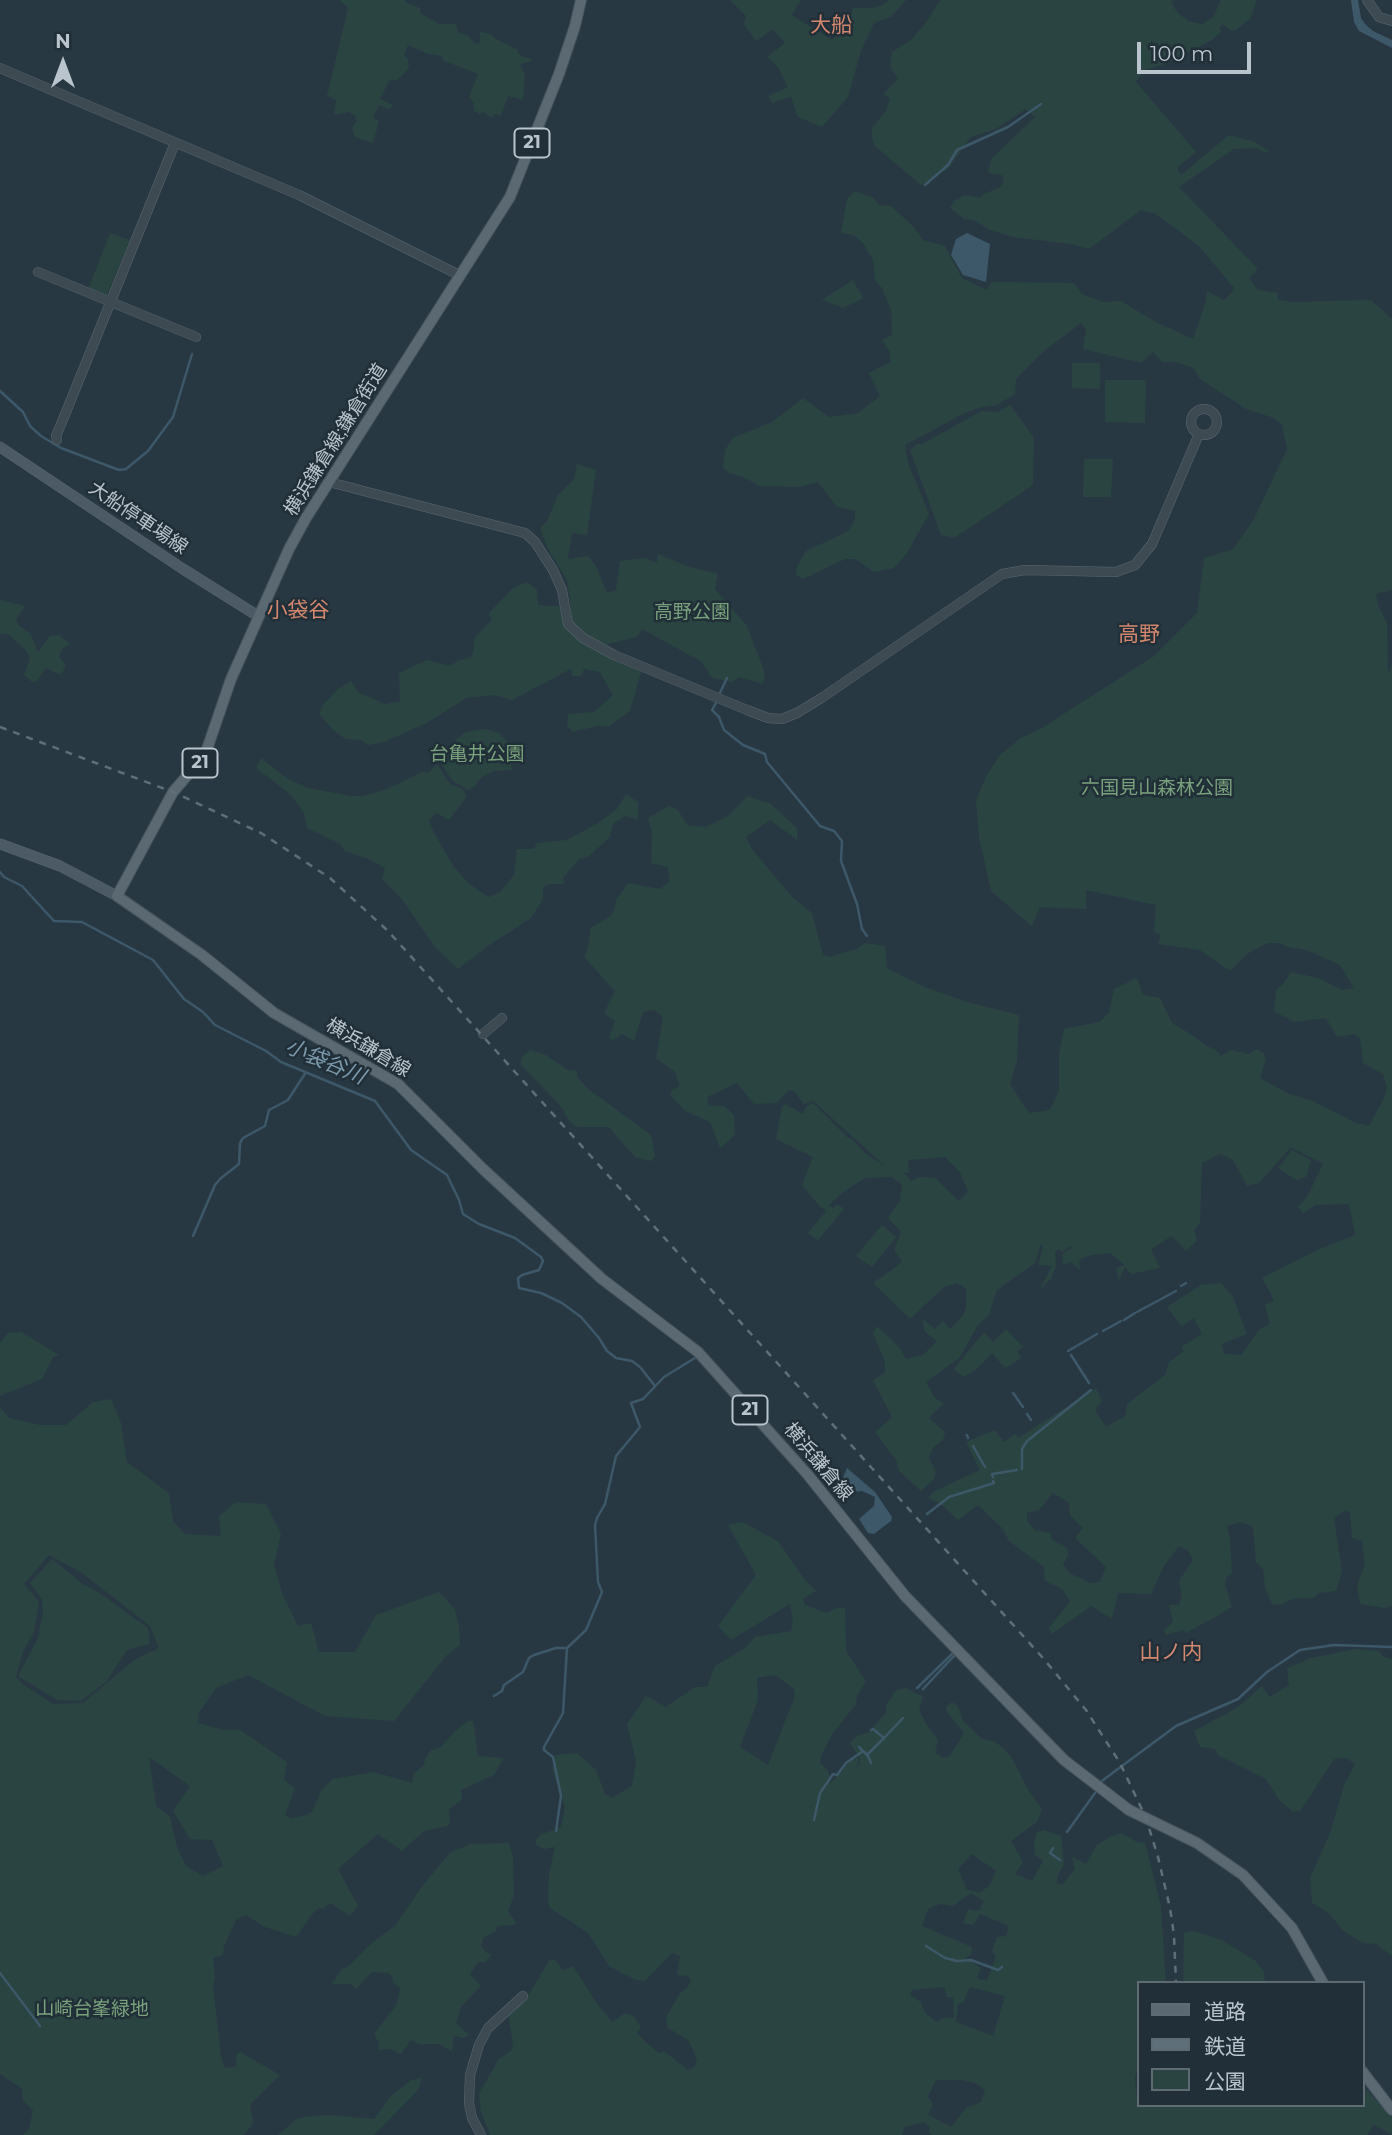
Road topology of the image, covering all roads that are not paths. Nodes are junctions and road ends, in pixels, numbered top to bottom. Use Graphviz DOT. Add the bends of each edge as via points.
graph roads {
  1 [pos="580,0"];
  2 [pos="1367,0"];
  3 [pos="1392,21"];
  4 [pos="0,68"];
  5 [pos="175,143"];
  6 [pos="38,272"];
  7 [pos="461,276"];
  8 [pos="111,302"];
  9 [pos="196,337"];
  10 [pos="1199,434"];
  11 [pos="57,440"];
  12 [pos="0,447"];
  13 [pos="329,482"];
  14 [pos="258,616"];
  15 [pos="0,844"];
  16 [pos="117,896"];
  17 [pos="502,1018"];
  18 [pos="483,1034"];
  19 [pos="1322,1981"];
  20 [pos="523,1996"];
  21 [pos="1364,2074"];
  22 [pos="1392,2110"];
  23 [pos="481,2135"];
  1 -- 7 [label="main road, 横浜鎌倉線;鎌倉街道 / 21" via="559,74 510,197"];
  2 -- 3 [label="street" via="1379,18"];
  4 -- 5 [label="street"];
  5 -- 7 [label="street" via="299,195"];
  5 -- 8 [label="street"];
  6 -- 8 [label="street"];
  7 -- 13 [label="main road, 横浜鎌倉線;鎌倉街道 / 21"];
  8 -- 9 [label="street"];
  8 -- 11 [label="street"];
  10 -- 13 [label="street" via="1152,544 1135,565 1116,572 1025,570 1002,574 786,718 768,718 747,710 583,638 568,624 553,570 525,533"];
  12 -- 14 [label="main road, 大船停車場線"];
  13 -- 14 [label="main road, 横浜鎌倉線;鎌倉街道 / 21" via="289,549"];
  14 -- 16 [label="main road, 横浜鎌倉線;鎌倉街道 / 21" via="205,755 173,792"];
  15 -- 16 [label="main road" via="60,866"];
  16 -- 19 [label="main road, 横浜鎌倉線 / 21" via="274,1013 398,1084 602,1279 698,1352 808,1474 905,1596 1055,1750 1129,1810 1197,1843 1243,1875 1292,1928"];
  17 -- 18 [label="street"];
  20 -- 23 [label="street" via="488,2028 479,2045 470,2075 469,2104"];
  21 -- 22 [label="main road"];
}
